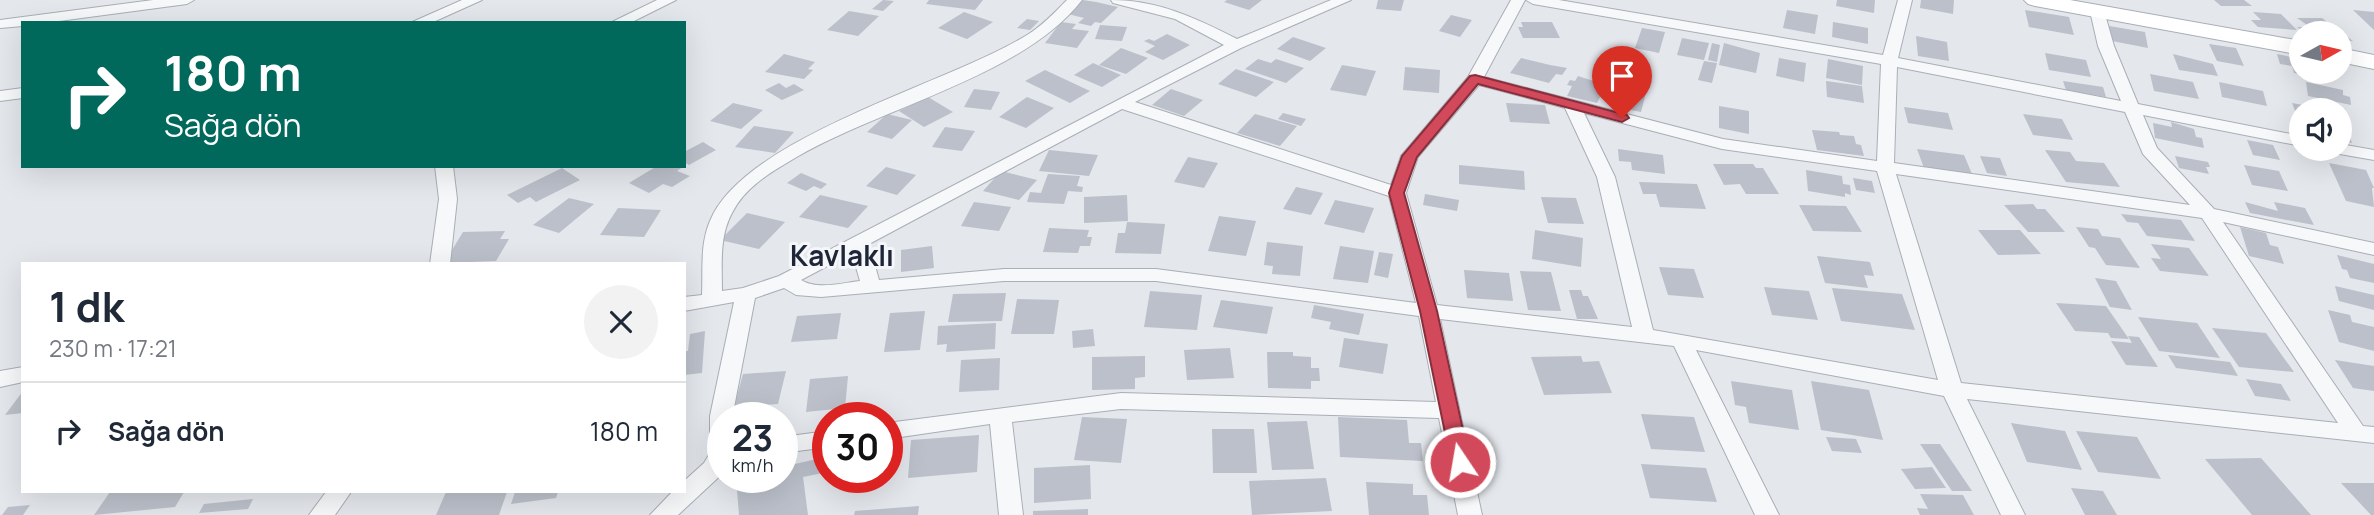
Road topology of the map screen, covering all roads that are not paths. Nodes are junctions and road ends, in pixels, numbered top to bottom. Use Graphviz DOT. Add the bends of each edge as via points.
graph roads {
  1 [pos="187,0"];
  2 [pos="475,0"];
  3 [pos="668,0"];
  4 [pos="1075,0"];
  5 [pos="1118,0"];
  6 [pos="1344,0"];
  7 [pos="1518,0"];
  8 [pos="1533,0"];
  9 [pos="1905,0"];
  10 [pos="2035,0"];
  11 [pos="2097,11"];
  12 [pos="21,21"];
  13 [pos="24,21"];
  14 [pos="422,21"];
  15 [pos="621,21"];
  16 [pos="1,24"];
  17 [pos="1236,45"];
  18 [pos="2289,46"];
  19 [pos="2352,57"];
  20 [pos="1889,61"];
  21 [pos="2374,61"];
  22 [pos="1475,79"];
  23 [pos="21,93"];
  24 [pos="0,96"];
  25 [pos="1121,103"];
  26 [pos="1572,105"];
  27 [pos="2132,108"];
  28 [pos="2289,139"];
  29 [pos="2352,151"];
  30 [pos="2374,155"];
  31 [pos="1885,167"];
  32 [pos="444,168"];
  33 [pos="1397,193"];
  34 [pos="2208,213"];
  35 [pos="859,242"];
  36 [pos="2374,249"];
  37 [pos="440,262"];
  38 [pos="786,281"];
  39 [pos="872,288"];
  40 [pos="746,294"];
  41 [pos="712,299"];
  42 [pos="686,304"];
  43 [pos="1428,311"];
  44 [pos="1644,335"];
  45 [pos="1681,340"];
  46 [pos="21,374"];
  47 [pos="0,379"];
  48 [pos="1952,390"];
  49 [pos="724,402"];
  50 [pos="1450,410"];
  51 [pos="1000,415"];
  52 [pos="903,429"];
  53 [pos="2365,434"];
  54 [pos="707,474"];
  55 [pos="338,493"];
  56 [pos="321,515"];
  57 [pos="662,515"];
  58 [pos="1011,515"];
  59 [pos="1470,515"];
  60 [pos="1768,515"];
  61 [pos="2013,515"];
  1 -- 13 [label="street"];
  2 -- 14 [label="street"];
  3 -- 15 [label="street"];
  4 -- 41 [label="street" via="1025,43 829,134 748,181 719,220"];
  5 -- 17 [label="street" via="1180,16"];
  6 -- 17 [label="street"];
  7 -- 22 [label="street"];
  8 -- 20 [label="street"];
  9 -- 20 [label="street"];
  10 -- 11 [label="street"];
  11 -- 18 [label="street"];
  11 -- 27 [label="street"];
  12 -- 16 [label="street"];
  17 -- 25 [label="street"];
  19 -- 21 [label="street"];
  20 -- 27 [label="street"];
  20 -- 31 [label="street"];
  22 -- 26 [label="street"];
  22 -- 33 [label="street" via="1410,156"];
  23 -- 24 [label="street"];
  25 -- 33 [label="street"];
  25 -- 35 [label="street"];
  26 -- 31 [label="street" via="1721,144"];
  26 -- 44 [label="street" via="1606,177"];
  27 -- 28 [label="street"];
  27 -- 34 [label="street" via="2149,150"];
  29 -- 30 [label="street"];
  31 -- 34 [label="street"];
  31 -- 48 [label="street"];
  32 -- 37 [label="street" via="448,199"];
  33 -- 43 [label="street"];
  34 -- 36 [label="street"];
  34 -- 53 [label="street"];
  35 -- 38 [label="street"];
  35 -- 39 [label="street"];
  38 -- 39 [label="street" via="803,289"];
  38 -- 40 [label="street"];
  39 -- 43 [label="street" via="1004,275 1156,275"];
  40 -- 41 [label="street"];
  40 -- 49 [label="street"];
  41 -- 42 [label="street"];
  43 -- 44 [label="street"];
  43 -- 50 [label="street"];
  44 -- 45 [label="street"];
  45 -- 48 [label="street"];
  45 -- 60 [label="street"];
  46 -- 47 [label="street"];
  48 -- 53 [label="street"];
  48 -- 61 [label="street"];
  50 -- 51 [label="street" via="1121,401"];
  50 -- 59 [label="street"];
  51 -- 52 [label="street"];
  51 -- 58 [label="street"];
  54 -- 57 [label="street"];
  55 -- 56 [label="street"];
}
